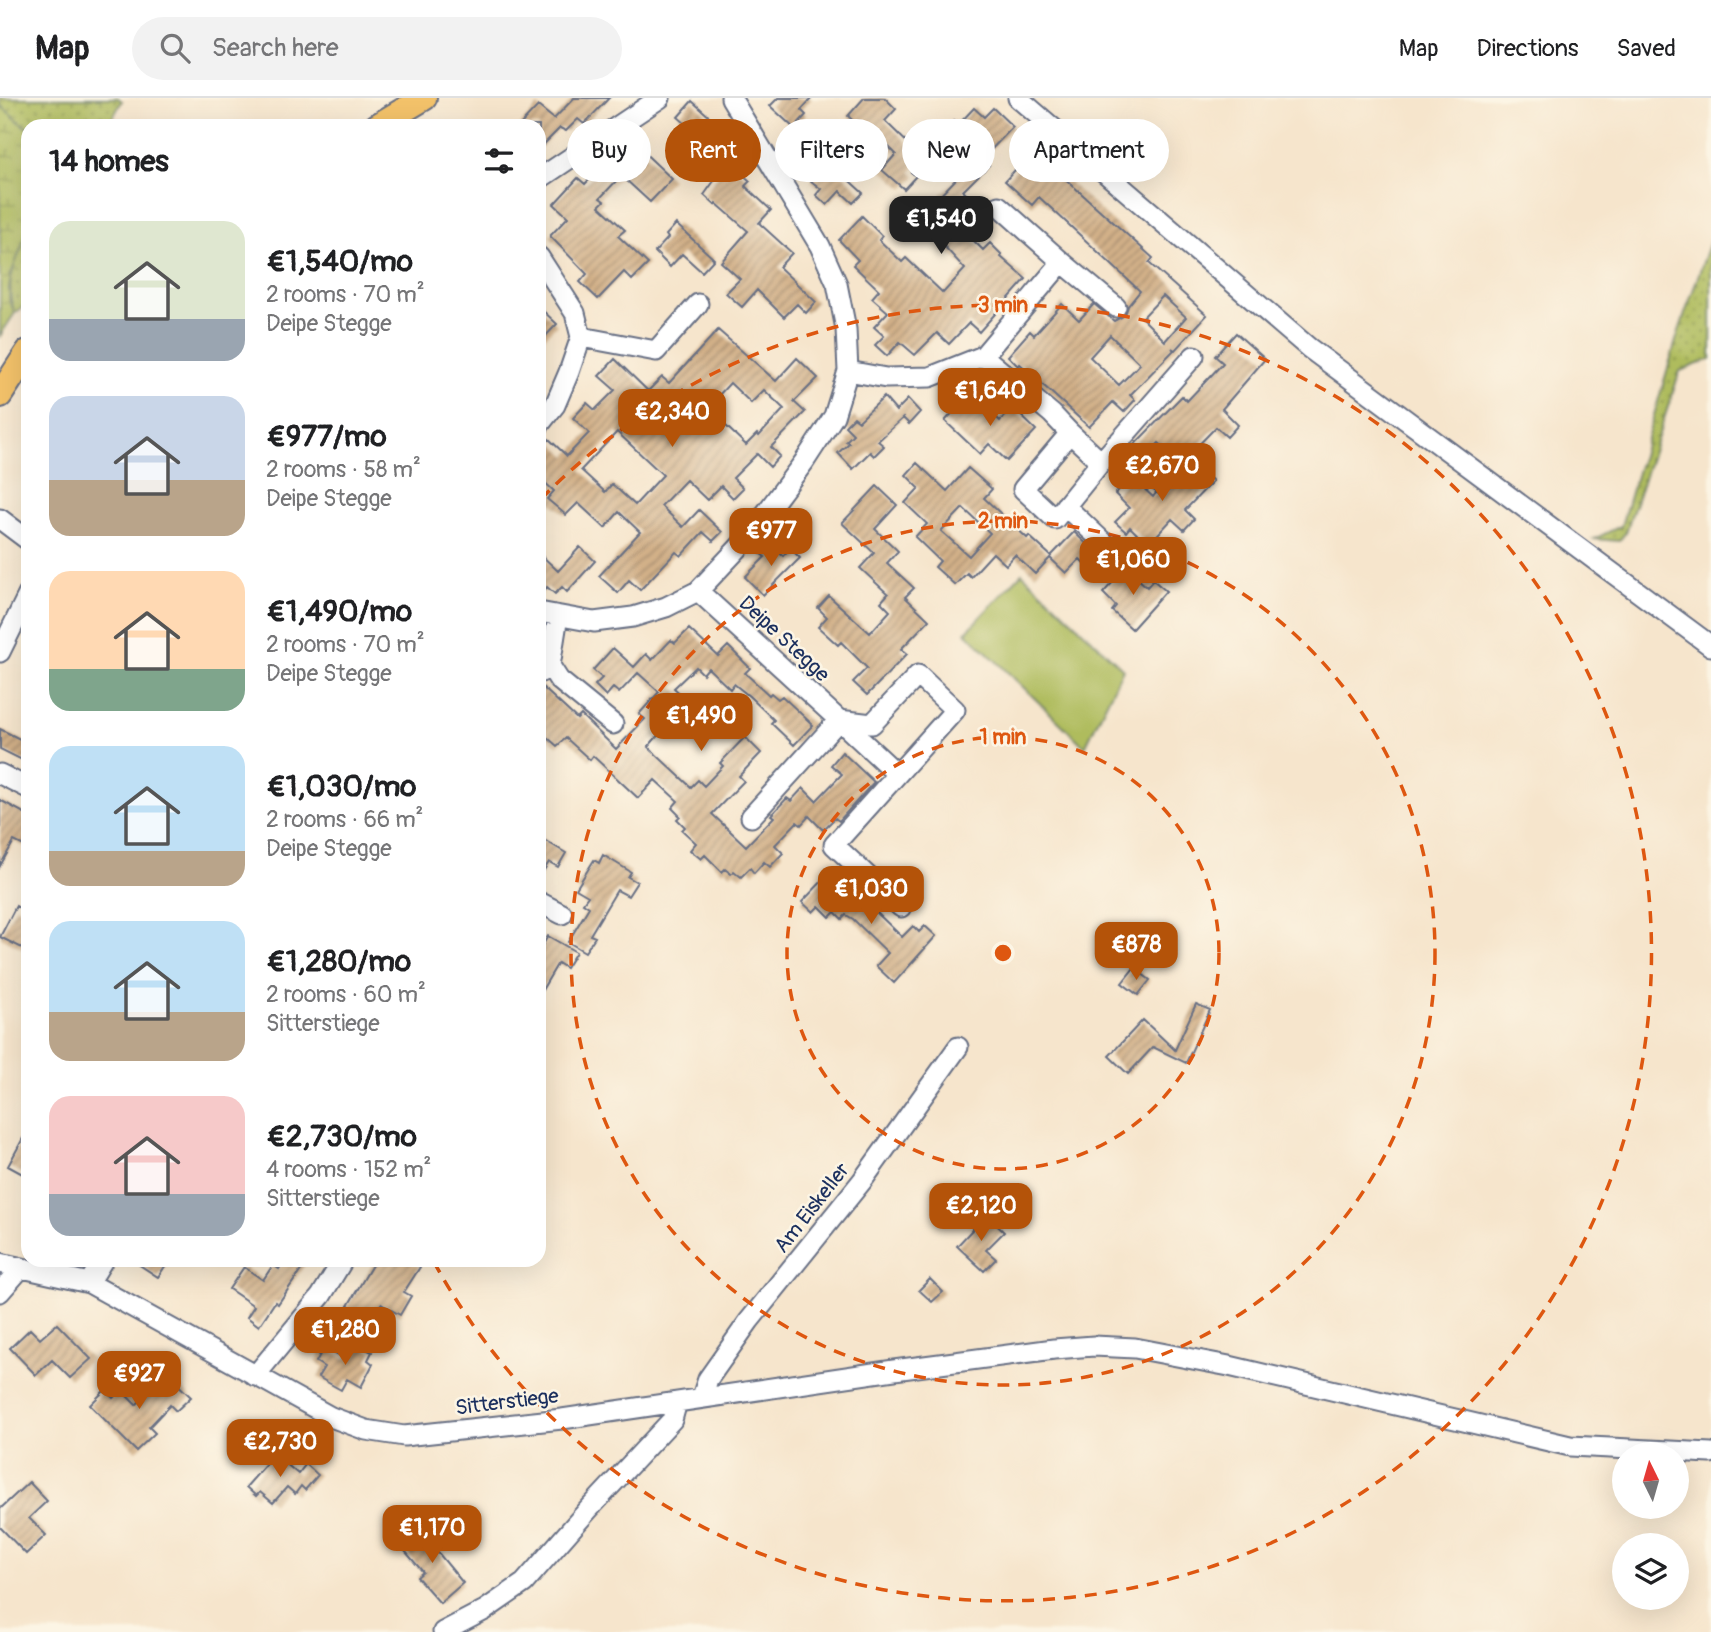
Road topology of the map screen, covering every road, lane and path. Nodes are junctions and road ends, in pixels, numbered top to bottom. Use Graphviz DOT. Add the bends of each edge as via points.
graph roads {
  1 [pos="424,98"];
  2 [pos="660,98"];
  3 [pos="731,98"];
  4 [pos="1018,98"];
  5 [pos="389,119"];
  6 [pos="546,174"];
  7 [pos="999,206"];
  8 [pos="1062,262"];
  9 [pos="546,268"];
  10 [pos="698,304"];
  11 [pos="1116,307"];
  12 [pos="581,337"];
  13 [pos="983,356"];
  14 [pos="1194,356"];
  15 [pos="21,363"];
  16 [pos="848,371"];
  17 [pos="0,395"];
  18 [pos="546,416"];
  19 [pos="1070,433"];
  20 [pos="1116,444"];
  21 [pos="1101,462"];
  22 [pos="1160,482"];
  23 [pos="1065,506"];
  24 [pos="0,519"];
  25 [pos="21,535"];
  26 [pos="1118,555"];
  27 [pos="698,591"];
  28 [pos="21,609"];
  29 [pos="549,614"];
  30 [pos="1711,646"];
  31 [pos="0,652"];
  32 [pos="546,656"];
  33 [pos="546,671"];
  34 [pos="839,720"];
  35 [pos="613,724"];
  36 [pos="895,773"];
  37 [pos="0,774"];
  38 [pos="21,784"];
  39 [pos="751,817"];
  40 [pos="546,906"];
  41 [pos="901,907"];
  42 [pos="562,914"];
  43 [pos="958,1046"];
  44 [pos="0,1263"];
  45 [pos="99,1267"];
  46 [pos="339,1267"];
  47 [pos="21,1268"];
  48 [pos="89,1283"];
  49 [pos="0,1292"];
  50 [pos="255,1376"];
  51 [pos="702,1397"];
  52 [pos="677,1402"];
  53 [pos="1711,1453"];
  54 [pos="443,1632"];
  1 -- 5 [label="main road"];
  2 -- 6 [label="street"];
  3 -- 16 [label="street" via="820,246 837,284"];
  4 -- 30 [label="street" via="1309,348"];
  7 -- 8 [label="street"];
  8 -- 11 [label="street"];
  8 -- 13 [label="street"];
  9 -- 12 [label="street" via="575,313"];
  10 -- 12 [label="street" via="656,351"];
  12 -- 18 [label="street" via="555,405"];
  13 -- 16 [label="street" via="930,377 886,378"];
  13 -- 19 [label="street"];
  14 -- 20 [label="street"];
  15 -- 17 [label="main road"];
  16 -- 27 [label="street" via="834,416 804,462 745,541"];
  19 -- 21 [label="street"];
  19 -- 23 [label="street" via="1023,489 1055,519"];
  20 -- 21 [label="street"];
  20 -- 22 [label="street"];
  21 -- 23 [label="street"];
  23 -- 26 [label="street"];
  24 -- 25 [label="street"];
  27 -- 29 [label="street" via="633,617 594,622"];
  27 -- 34 [label="street, Deipe Stegge"];
  28 -- 31 [label="street"];
  29 -- 32 [label="street"];
  33 -- 35 [label="street"];
  34 -- 36 [label="street, Deipe Stegge"];
  34 -- 36 [label="street" via="872,724 918,675 955,710"];
  34 -- 39 [label="street"];
  36 -- 41 [label="street" via="834,845"];
  37 -- 38 [label="street"];
  40 -- 42 [label="street"];
  43 -- 51 [label="street, Am Eiskeller" via="862,1181 750,1321 708,1379"];
  44 -- 47 [label="street, Sitterstiege"];
  45 -- 48 [label="street"];
  46 -- 50 [label="street" via="321,1296"];
  47 -- 48 [label="street, Sitterstiege"];
  47 -- 49 [label="street"];
  48 -- 50 [label="street, Sitterstiege"];
  50 -- 52 [label="street, Sitterstiege" via="331,1417 366,1430 404,1436"];
  51 -- 52 [label="street, Sitterstiege"];
  51 -- 53 [label="street, Sitterstiege" via="1054,1349 1135,1348 1373,1398 1570,1446"];
  52 -- 54 [label="street" via="672,1420 524,1583"];
}
